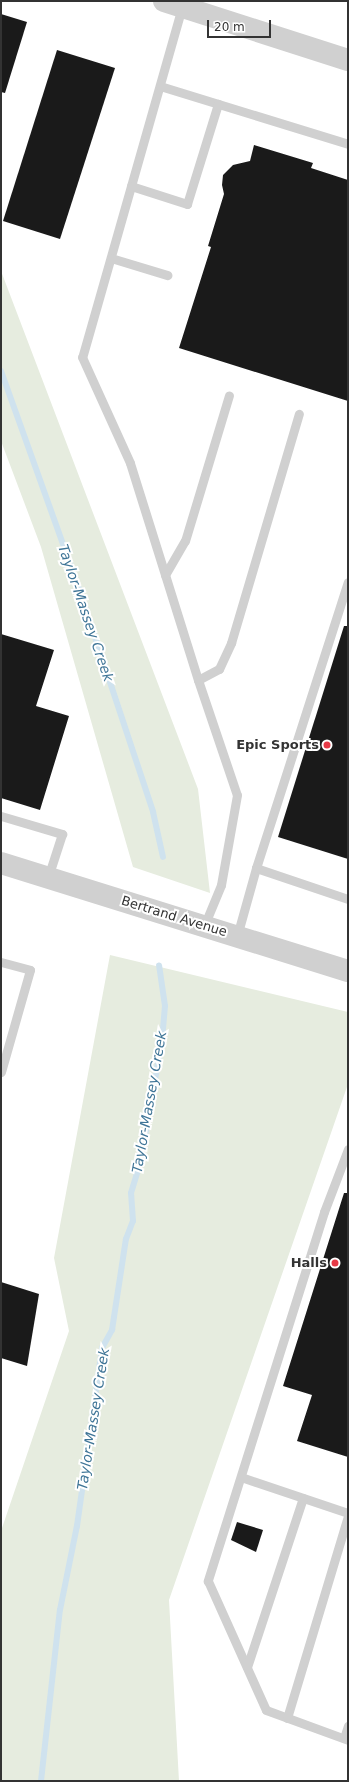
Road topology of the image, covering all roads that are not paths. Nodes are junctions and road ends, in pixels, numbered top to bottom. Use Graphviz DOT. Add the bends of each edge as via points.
graph roads {
  1 [pos="173,4"];
  2 [pos="348,60"];
  3 [pos="160,86"];
  4 [pos="218,104"];
  5 [pos="348,144"];
  6 [pos="131,186"];
  7 [pos="111,258"];
  8 [pos="167,275"];
  9 [pos="229,394"];
  10 [pos="299,414"];
  11 [pos="165,575"];
  12 [pos="348,582"];
  13 [pos="198,680"];
  14 [pos="1,816"];
  15 [pos="1,863"];
  16 [pos="256,868"];
  17 [pos="48,878"];
  18 [pos="348,899"];
  19 [pos="204,926"];
  20 [pos="237,936"];
  21 [pos="1,962"];
  22 [pos="348,971"];
  23 [pos="1,1072"];
  24 [pos="348,1149"];
  25 [pos="241,1477"];
  26 [pos="302,1498"];
  27 [pos="348,1513"];
  28 [pos="348,1516"];
  29 [pos="247,1667"];
  30 [pos="287,1718"];
  31 [pos="348,1726"];
  32 [pos="346,1739"];
  1 -- 2 [label="street"];
  1 -- 3 [label="lane"];
  3 -- 4 [label="lane"];
  3 -- 6 [label="lane"];
  4 -- 5 [label="lane"];
  4 -- 6 [label="lane" via="187,204"];
  6 -- 7 [label="lane"];
  7 -- 8 [label="lane"];
  7 -- 11 [label="lane" via="82,357 130,463"];
  9 -- 11 [label="lane" via="185,541"];
  10 -- 13 [label="lane" via="231,643 220,669"];
  11 -- 13 [label="lane"];
  12 -- 16 [label="lane"];
  13 -- 19 [label="lane" via="238,796 221,885"];
  14 -- 17 [label="lane" via="62,834"];
  15 -- 17 [label="street, Bertrand Avenue"];
  16 -- 18 [label="lane"];
  16 -- 20 [label="lane"];
  17 -- 19 [label="street, Bertrand Avenue"];
  19 -- 20 [label="street, Bertrand Avenue"];
  20 -- 22 [label="street, Bertrand Avenue"];
  21 -- 23 [label="lane" via="30,970"];
  24 -- 25 [label="lane" via="324,1212"];
  25 -- 26 [label="lane"];
  25 -- 29 [label="lane" via="208,1581"];
  26 -- 27 [label="lane"];
  26 -- 29 [label="lane"];
  28 -- 30 [label="lane"];
  29 -- 30 [label="lane" via="266,1710"];
  30 -- 32 [label="lane"];
  31 -- 32 [label="lane"];
}
